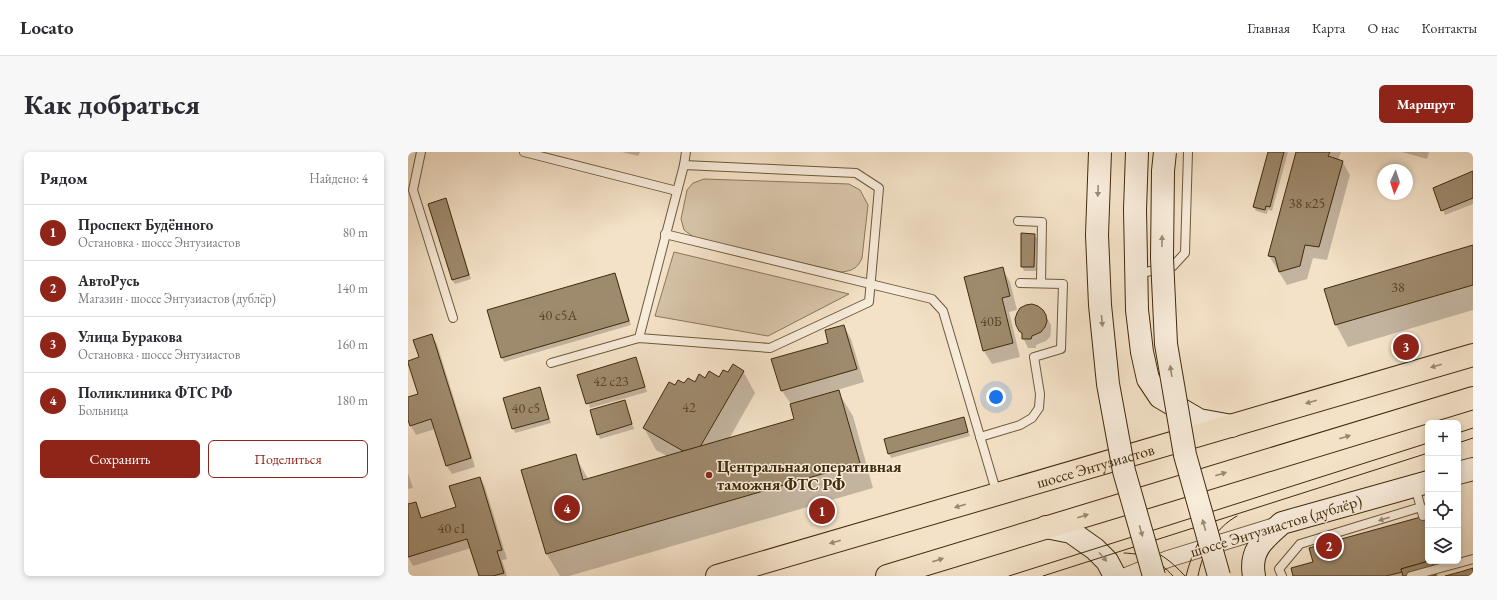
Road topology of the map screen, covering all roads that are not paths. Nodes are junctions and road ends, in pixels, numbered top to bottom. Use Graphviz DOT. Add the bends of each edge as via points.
graph roads {
  1 [pos="421,152"];
  2 [pos="524,152"];
  3 [pos="686,152"];
  4 [pos="1100,152"];
  5 [pos="1137,152"];
  6 [pos="1165,152"];
  7 [pos="1188,152"];
  8 [pos="684,165"];
  9 [pos="677,191"];
  10 [pos="1018,221"];
  11 [pos="666,234"];
  12 [pos="1136,274"];
  13 [pos="1020,283"];
  14 [pos="1041,283"];
  15 [pos="871,284"];
  16 [pos="453,318"];
  17 [pos="639,338"];
  18 [pos="1473,355"];
  19 [pos="551,363"];
  20 [pos="1473,398"];
  21 [pos="1232,426"];
  22 [pos="980,437"];
  23 [pos="1473,468"];
  24 [pos="1461,472"];
  25 [pos="1421,484"];
  26 [pos="997,495"];
  27 [pos="1421,507"];
  28 [pos="1423,516"];
  29 [pos="1282,524"];
  30 [pos="1046,527"];
  31 [pos="1473,559"];
  32 [pos="718,576"];
  33 [pos="887,576"];
  34 [pos="1115,576"];
  35 [pos="1126,576"];
  36 [pos="1154,576"];
  37 [pos="1219,576"];
  38 [pos="1254,576"];
  39 [pos="1282,576"];
  40 [pos="1411,576"];
  1 -- 16 [label="lane" via="413,190"];
  2 -- 9 [label="lane"];
  3 -- 8 [label="lane"];
  4 -- 36 [label="main road, one-way, bridge" via="1097,235 1100,305 1108,384 1124,471"];
  5 -- 12 [label="main road"];
  37 -- 6 [label="main road, one-way, bridge" via="1185,454 1166,344 1162,258"];
  7 -- 12 [label="lane" via="1185,253 1173,266"];
  8 -- 9 [label="lane"];
  8 -- 15 [label="lane" via="856,173 879,188"];
  9 -- 11 [label="lane"];
  10 -- 14 [label="lane" via="1042,222"];
  11 -- 15 [label="lane"];
  11 -- 17 [label="lane"];
  12 -- 21 [label="main road" via="1137,310 1148,379 1160,397 1199,420"];
  13 -- 14 [label="lane"];
  14 -- 22 [label="lane" via="1063,284 1063,291 1061,349 1034,357 1040,394 1039,408 1032,418 1020,425"];
  15 -- 17 [label="lane" via="869,302 770,348"];
  15 -- 22 [label="lane" via="932,299 943,311"];
  17 -- 19 [label="lane"];
  18 -- 21 [label="main road, шоссе Энтузиастов, one-way"];
  30 -- 20 [label="main road, one-way"];
  21 -- 26 [label="main road, шоссе Энтузиастов"];
  22 -- 26 [label="lane"];
  23 -- 24 [label="main road"];
  25 -- 27 [label="lane"];
  25 -- 29 [label="main road, шоссе Энтузиастов (дублёр)"];
  26 -- 32 [label="main road, шоссе Энтузиастов, one-way"];
  27 -- 28 [label="lane"];
  27 -- 39 [label="lane, one-way" via="1300,544 1279,569"];
  29 -- 35 [label="street, шоссе Энтузиастов (дублёр)" via="1168,559"];
  29 -- 38 [label="main road" via="1265,538 1256,551"];
  33 -- 30 [label="main road, one-way"];
  30 -- 34 [label="main road, one-way" via="1071,532 1096,548"];
  31 -- 40 [label="lane"];
}
